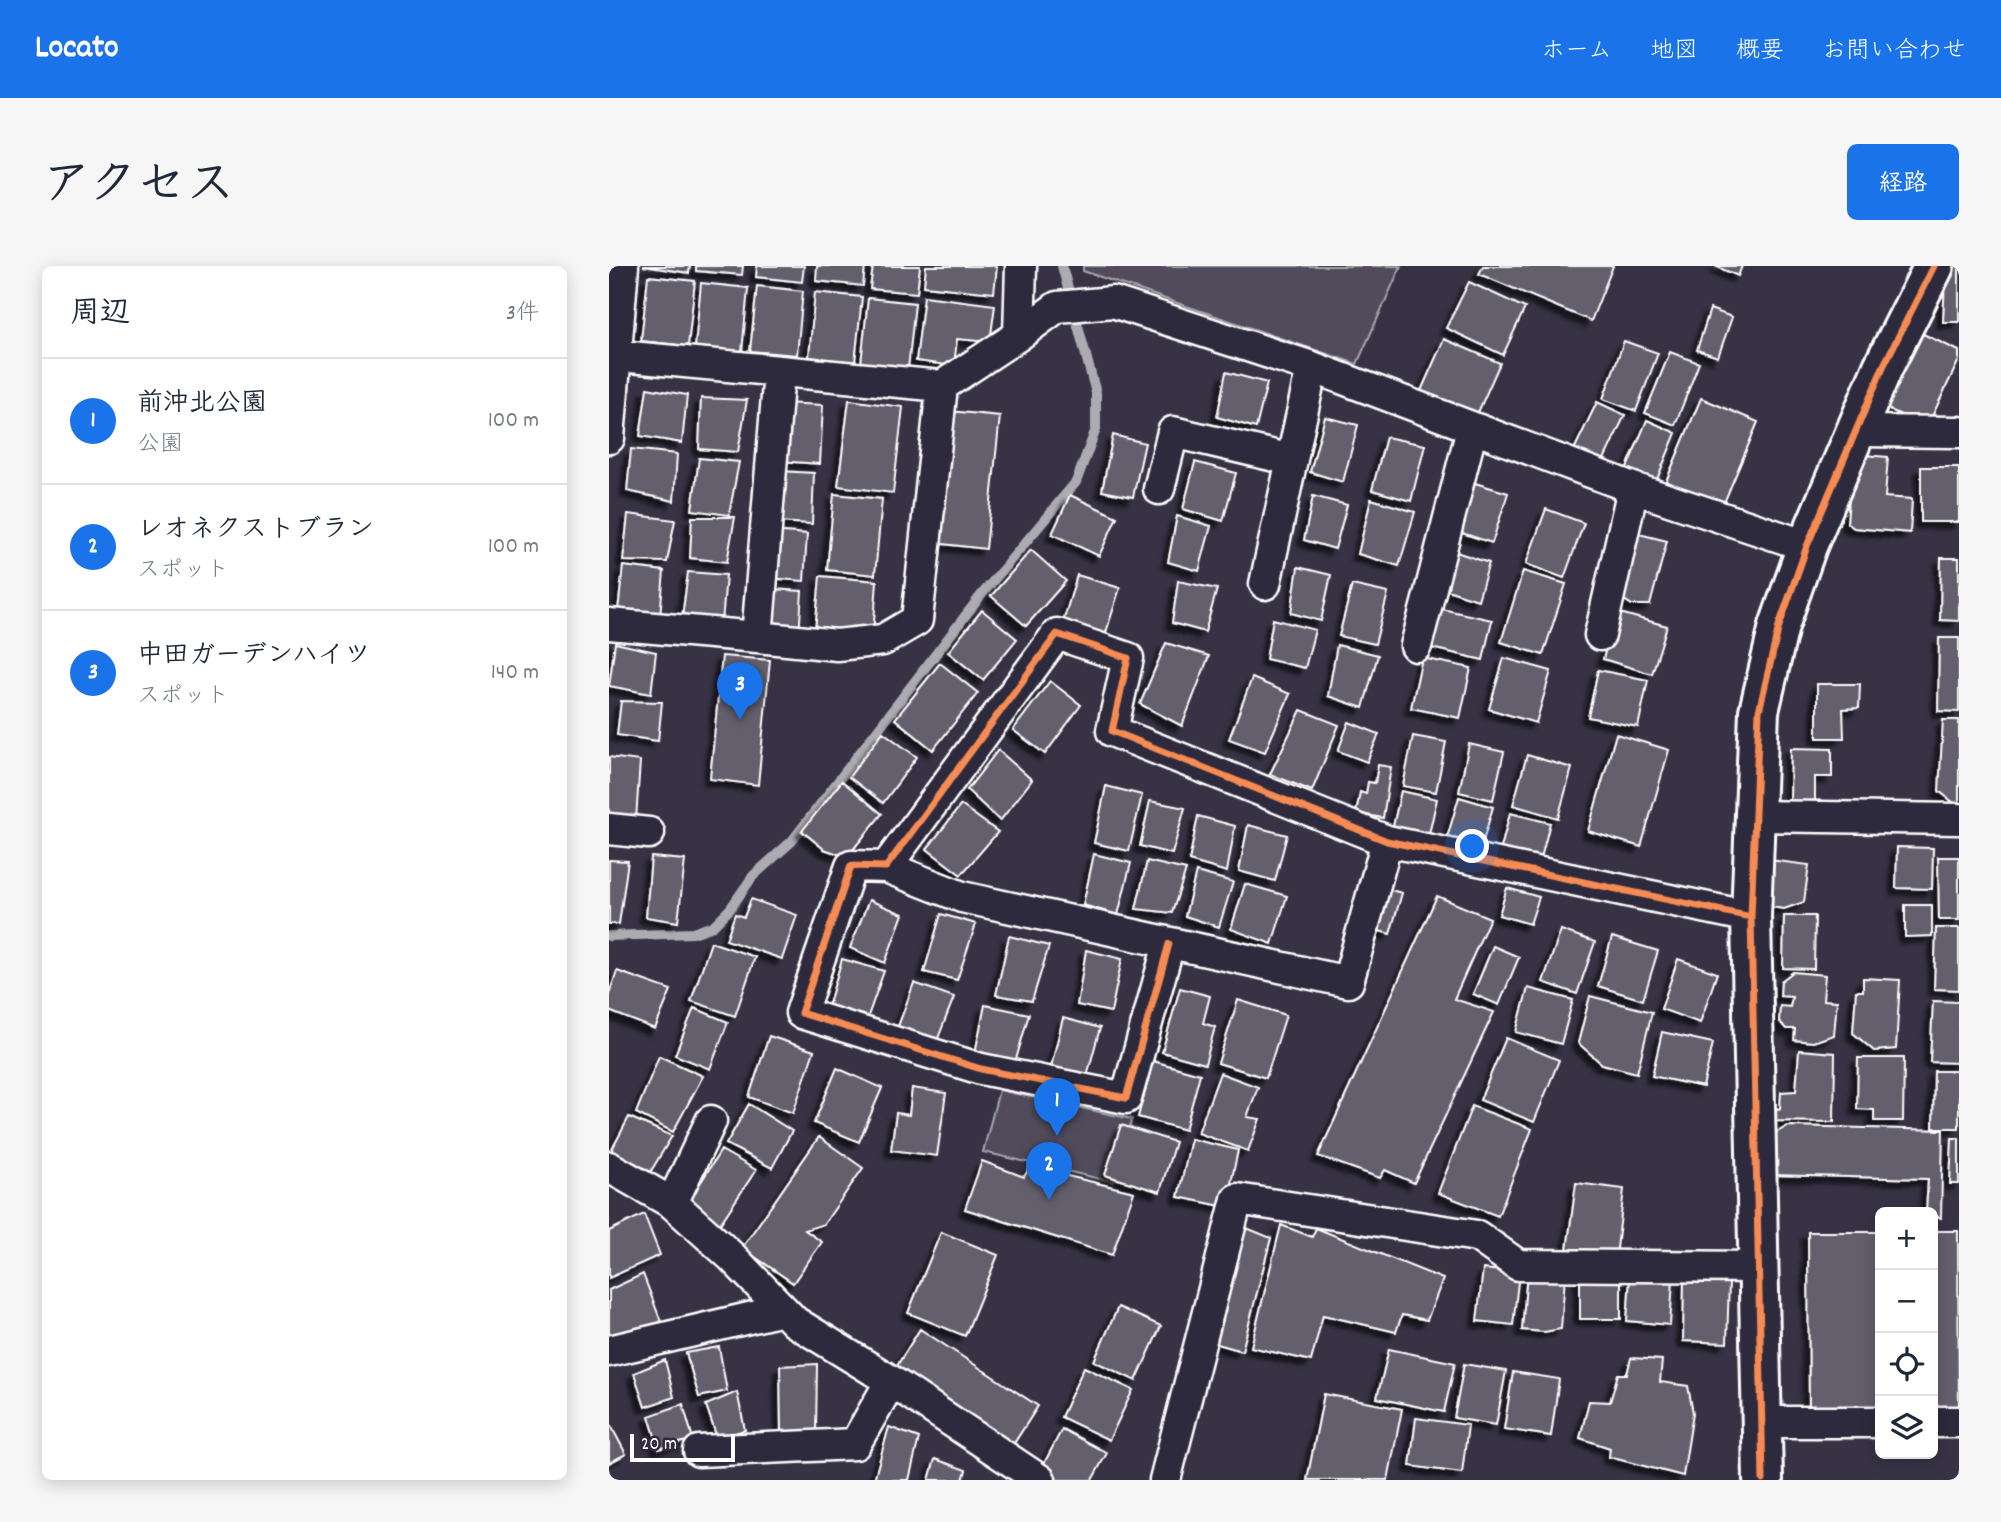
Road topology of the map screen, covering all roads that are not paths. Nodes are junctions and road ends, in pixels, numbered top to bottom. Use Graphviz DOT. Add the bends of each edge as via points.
graph roads {
  1 [pos="623,266"];
  2 [pos="1021,266"];
  3 [pos="1934,266"];
  4 [pos="1019,335"];
  5 [pos="613,356"];
  6 [pos="1312,367"];
  7 [pos="779,372"];
  8 [pos="942,386"];
  9 [pos="1472,429"];
  10 [pos="1855,431"];
  11 [pos="1959,432"];
  12 [pos="609,438"];
  13 [pos="1292,460"];
  14 [pos="1633,488"];
  15 [pos="1159,489"];
  16 [pos="1807,546"];
  17 [pos="1265,584"];
  18 [pos="609,624"];
  19 [pos="1600,635"];
  20 [pos="757,637"];
  21 [pos="1416,646"];
  22 [pos="1755,816"];
  23 [pos="1959,819"];
  24 [pos="609,830"];
  25 [pos="649,833"];
  26 [pos="1387,841"];
  27 [pos="886,867"];
  28 [pos="1751,917"];
  29 [pos="1169,944"];
  30 [pos="711,1121"];
  31 [pos="609,1167"];
  32 [pos="673,1203"];
  33 [pos="1760,1267"];
  34 [pos="783,1310"];
  35 [pos="609,1351"];
  36 [pos="891,1381"];
  37 [pos="1764,1422"];
  38 [pos="1875,1422"];
  39 [pos="1938,1422"];
  40 [pos="1959,1422"];
  41 [pos="699,1451"];
  42 [pos="1040,1480"];
  43 [pos="1165,1480"];
  44 [pos="1763,1480"];
  1 -- 5 [label="street"];
  2 -- 4 [label="street"];
  3 -- 10 [label="street"];
  4 -- 6 [label="street" via="1057,307 1114,302"];
  4 -- 8 [label="street"];
  5 -- 7 [label="street"];
  5 -- 12 [label="street"];
  6 -- 9 [label="street"];
  6 -- 13 [label="street"];
  7 -- 8 [label="street"];
  7 -- 20 [label="street"];
  8 -- 20 [label="street" via="917,620 883,640 837,645"];
  9 -- 14 [label="street"];
  9 -- 21 [label="street"];
  10 -- 11 [label="street"];
  10 -- 16 [label="street"];
  13 -- 15 [label="street" via="1173,432"];
  13 -- 17 [label="street"];
  14 -- 16 [label="street"];
  14 -- 19 [label="street"];
  16 -- 22 [label="street" via="1779,626 1759,711"];
  18 -- 20 [label="street"];
  22 -- 23 [label="street"];
  22 -- 28 [label="street"];
  24 -- 25 [label="street"];
  26 -- 27 [label="street" via="1112,731 1128,658 1057,634"];
  26 -- 28 [label="street"];
  26 -- 29 [label="street" via="1348,982"];
  27 -- 29 [label="street" via="962,897"];
  27 -- 29 [label="street" via="851,866 801,1013 981,1069 1126,1098"];
  28 -- 33 [label="street"];
  30 -- 32 [label="street"];
  31 -- 32 [label="street"];
  32 -- 34 [label="street"];
  33 -- 37 [label="street"];
  33 -- 43 [label="street" via="1518,1265 1477,1236 1237,1199"];
  34 -- 35 [label="street"];
  34 -- 36 [label="street"];
  36 -- 41 [label="street" via="855,1444"];
  36 -- 42 [label="street"];
  37 -- 38 [label="street"];
  37 -- 44 [label="street"];
  39 -- 40 [label="street"];
}
